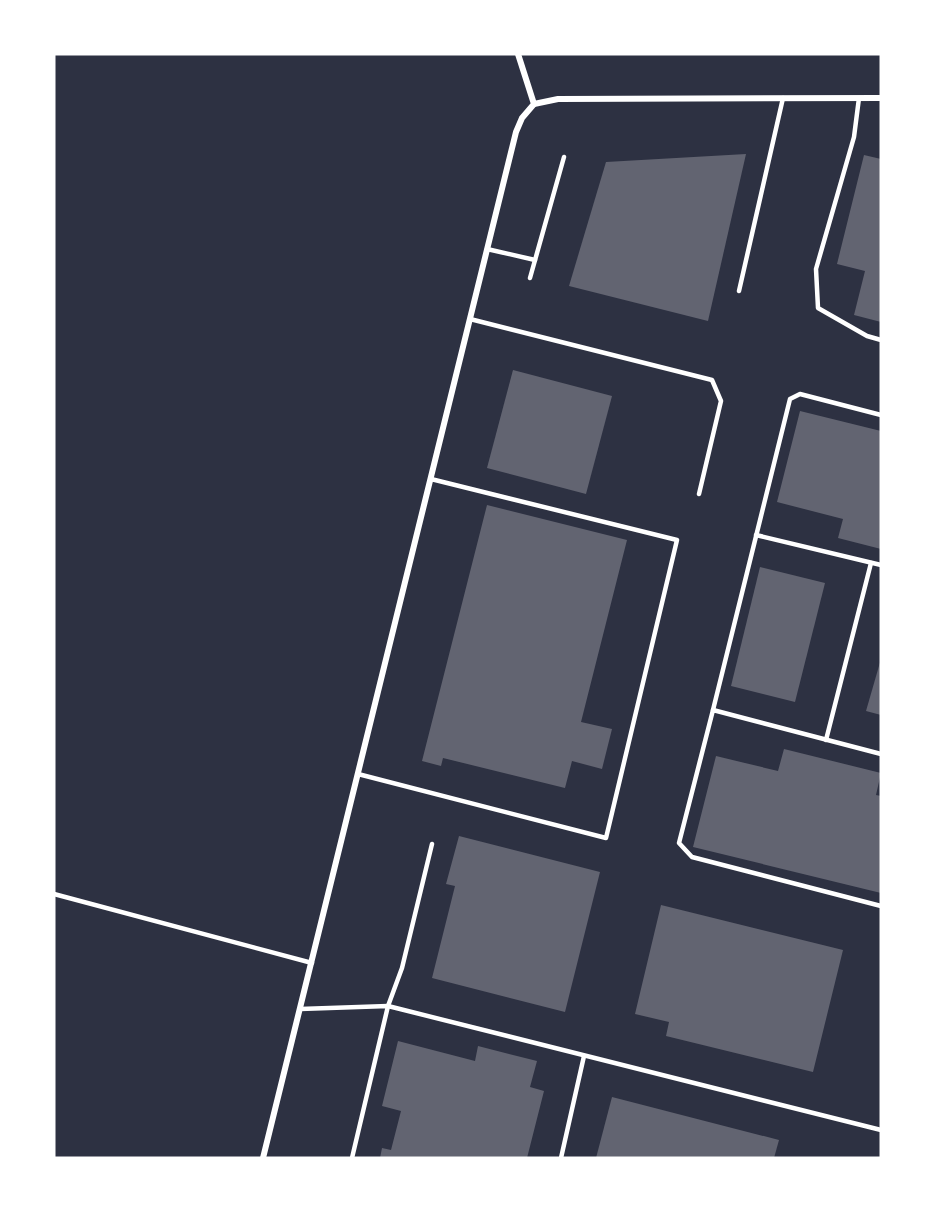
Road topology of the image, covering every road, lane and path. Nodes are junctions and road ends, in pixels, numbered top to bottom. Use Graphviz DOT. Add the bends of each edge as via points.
graph roads {
  1 [pos="518,54"];
  2 [pos="783,98"];
  3 [pos="859,98"];
  4 [pos="881,98"];
  5 [pos="534,104"];
  6 [pos="564,157"];
  7 [pos="487,249"];
  8 [pos="535,260"];
  9 [pos="530,278"];
  10 [pos="739,291"];
  11 [pos="470,319"];
  12 [pos="881,340"];
  13 [pos="881,415"];
  14 [pos="431,479"];
  15 [pos="699,494"];
  16 [pos="756,536"];
  17 [pos="871,563"];
  18 [pos="881,566"];
  19 [pos="713,710"];
  20 [pos="826,740"];
  21 [pos="881,754"];
  22 [pos="358,774"];
  23 [pos="432,844"];
  24 [pos="54,894"];
  25 [pos="881,906"];
  26 [pos="312,963"];
  27 [pos="388,1006"];
  28 [pos="300,1009"];
  29 [pos="584,1056"];
  30 [pos="881,1130"];
  31 [pos="264,1158"];
  32 [pos="352,1158"];
  33 [pos="561,1158"];
  1 -- 5 [label="street"];
  2 -- 3 [label="street"];
  2 -- 5 [label="street" via="558,99"];
  2 -- 10 [label="lane"];
  3 -- 4 [label="street"];
  3 -- 12 [label="lane" via="854,137 816,269 818,308"];
  5 -- 7 [label="street" via="516,132"];
  6 -- 8 [label="lane"];
  7 -- 8 [label="lane"];
  7 -- 11 [label="street"];
  8 -- 9 [label="lane"];
  11 -- 14 [label="street"];
  11 -- 15 [label="lane" via="712,380 721,401"];
  13 -- 16 [label="lane" via="800,394 790,399"];
  14 -- 22 [label="street"];
  14 -- 22 [label="lane" via="677,540 606,838"];
  16 -- 17 [label="lane"];
  16 -- 19 [label="lane"];
  17 -- 18 [label="lane"];
  17 -- 20 [label="lane"];
  19 -- 20 [label="lane"];
  19 -- 25 [label="lane" via="679,843 692,857"];
  20 -- 21 [label="lane"];
  22 -- 26 [label="street"];
  23 -- 27 [label="lane" via="402,968"];
  24 -- 26 [label="lane"];
  26 -- 28 [label="street"];
  27 -- 28 [label="lane"];
  27 -- 29 [label="lane"];
  27 -- 32 [label="lane"];
  28 -- 31 [label="street"];
  29 -- 30 [label="lane"];
  29 -- 33 [label="lane"];
}
